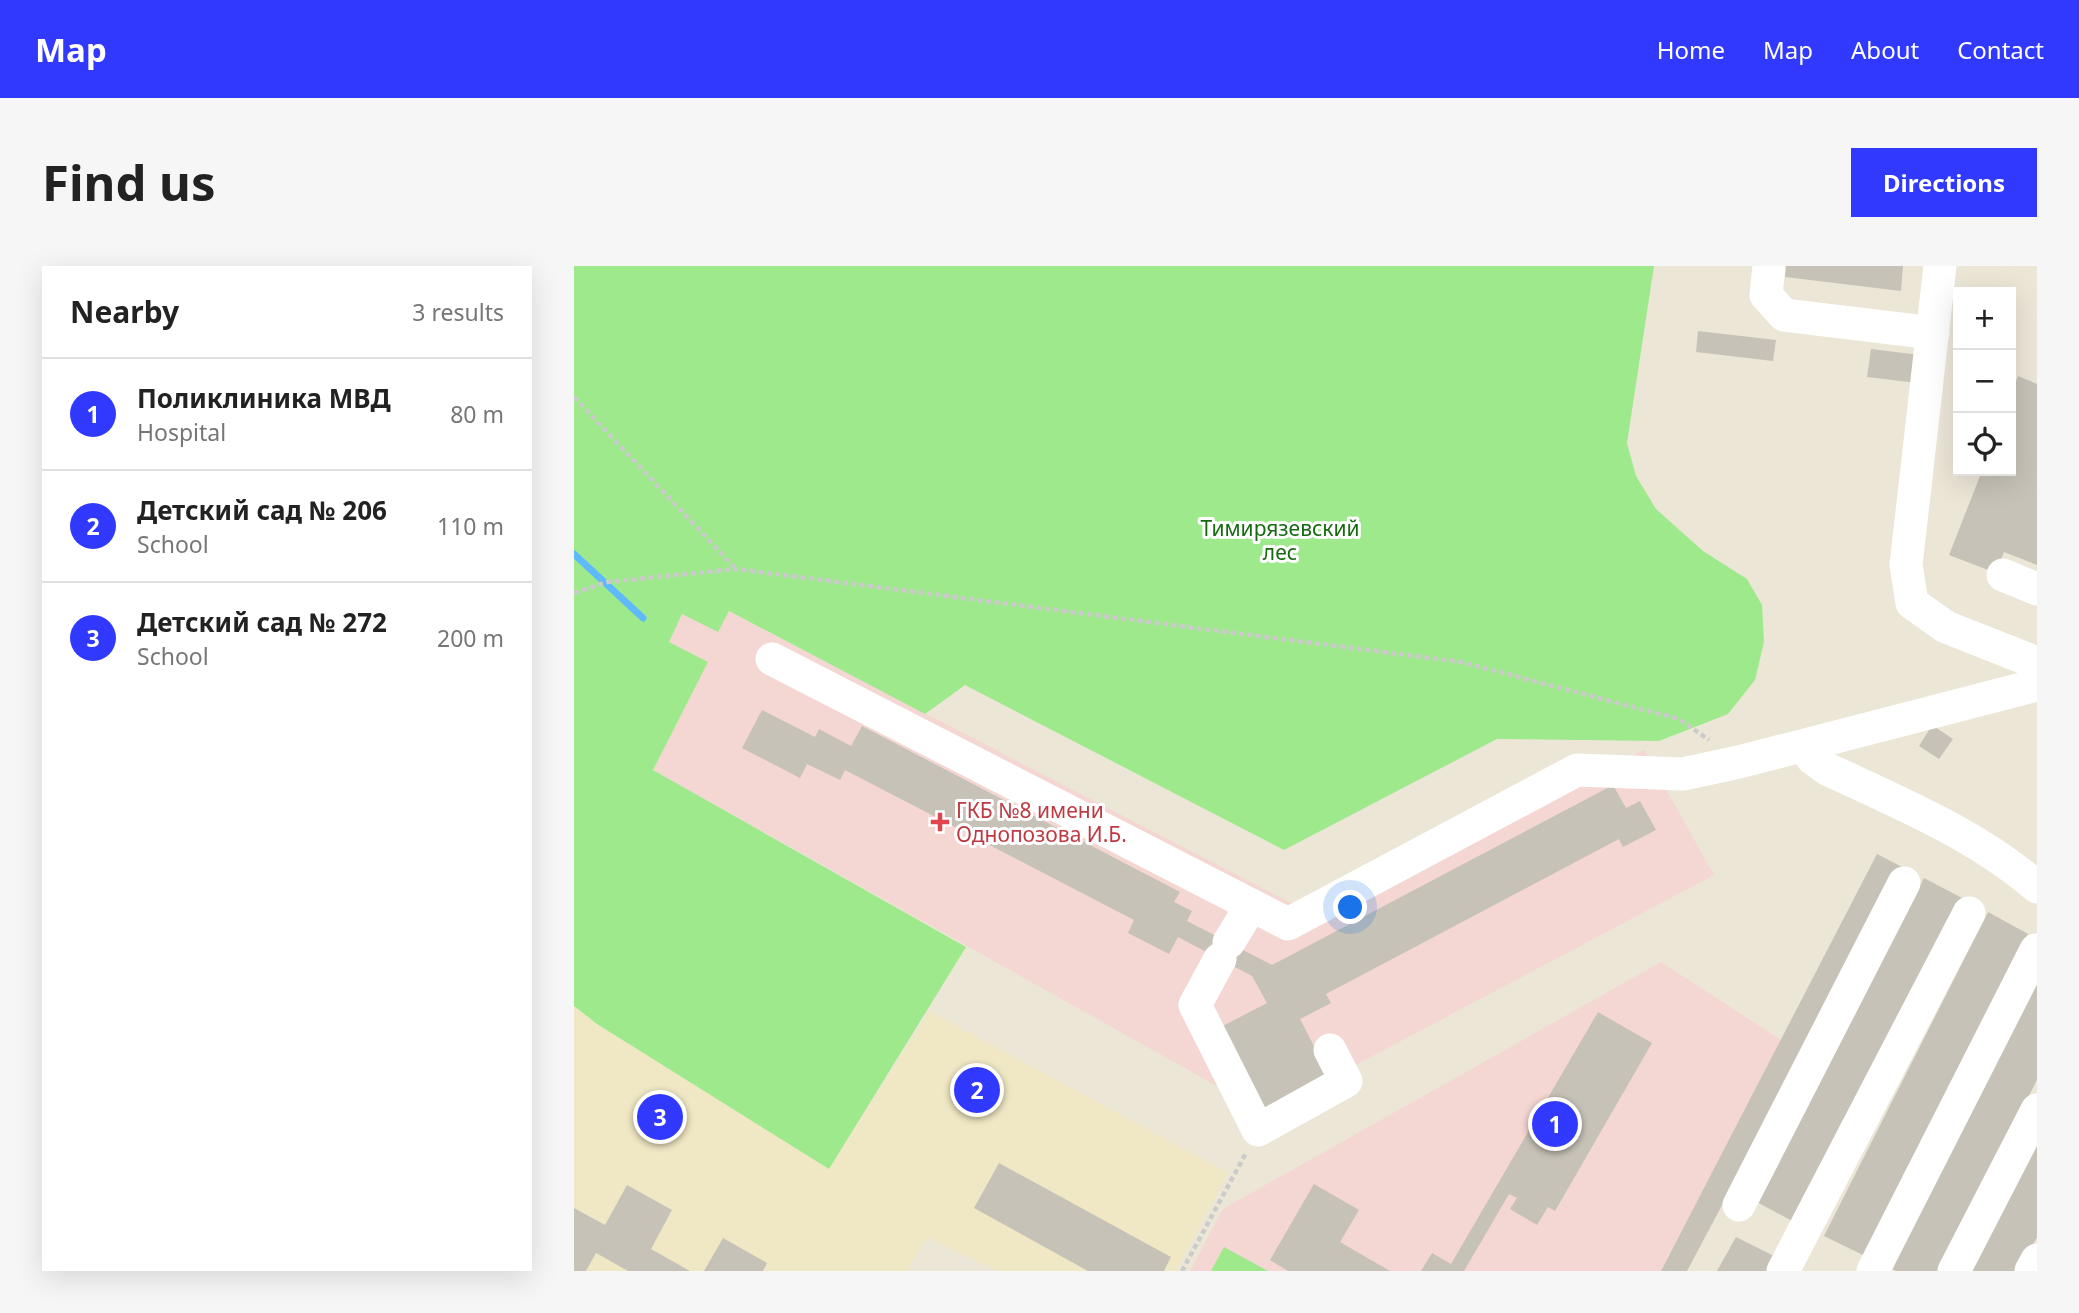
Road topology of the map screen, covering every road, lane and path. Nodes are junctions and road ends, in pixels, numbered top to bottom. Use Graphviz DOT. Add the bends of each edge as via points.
graph roads {
  1 [pos="1769,266"];
  2 [pos="1940,266"];
  3 [pos="1933,333"];
  4 [pos="574,397"];
  5 [pos="737,569"];
  6 [pos="2003,575"];
  7 [pos="2037,589"];
  8 [pos="574,593"];
  9 [pos="772,659"];
  10 [pos="2037,663"];
  11 [pos="2037,685"];
  12 [pos="1805,746"];
  13 [pos="1740,762"];
  14 [pos="1904,883"];
  15 [pos="2037,887"];
  16 [pos="1251,906"];
  17 [pos="1969,913"];
  18 [pos="2036,950"];
  19 [pos="1330,1050"];
  20 [pos="2037,1110"];
  21 [pos="1258,1130"];
  22 [pos="1739,1205"];
  23 [pos="2037,1260"];
  24 [pos="1182,1271"];
  25 [pos="1783,1271"];
  26 [pos="1873,1271"];
  27 [pos="1954,1271"];
  28 [pos="2031,1271"];
  1 -- 3 [label="lane" via="1766,295 1784,315"];
  2 -- 3 [label="lane"];
  3 -- 10 [label="lane" via="1906,565 1912,603 1946,627"];
  4 -- 5 [label="path"];
  5 -- 8 [label="path" via="607,582"];
  5 -- 13 [label="path" via="1461,662 1679,719"];
  6 -- 7 [label="lane"];
  9 -- 16 [label="lane"];
  11 -- 12 [label="lane"];
  12 -- 13 [label="lane"];
  12 -- 15 [label="lane" via="1827,769 1930,816 2008,862"];
  13 -- 16 [label="lane" via="1683,774 1577,771 1288,924"];
  14 -- 22 [label="lane"];
  16 -- 21 [label="lane" via="1195,1005"];
  17 -- 25 [label="lane"];
  18 -- 26 [label="lane"];
  19 -- 21 [label="lane" via="1346,1081"];
  20 -- 27 [label="lane"];
  21 -- 24 [label="path"];
  23 -- 28 [label="lane"];
}
